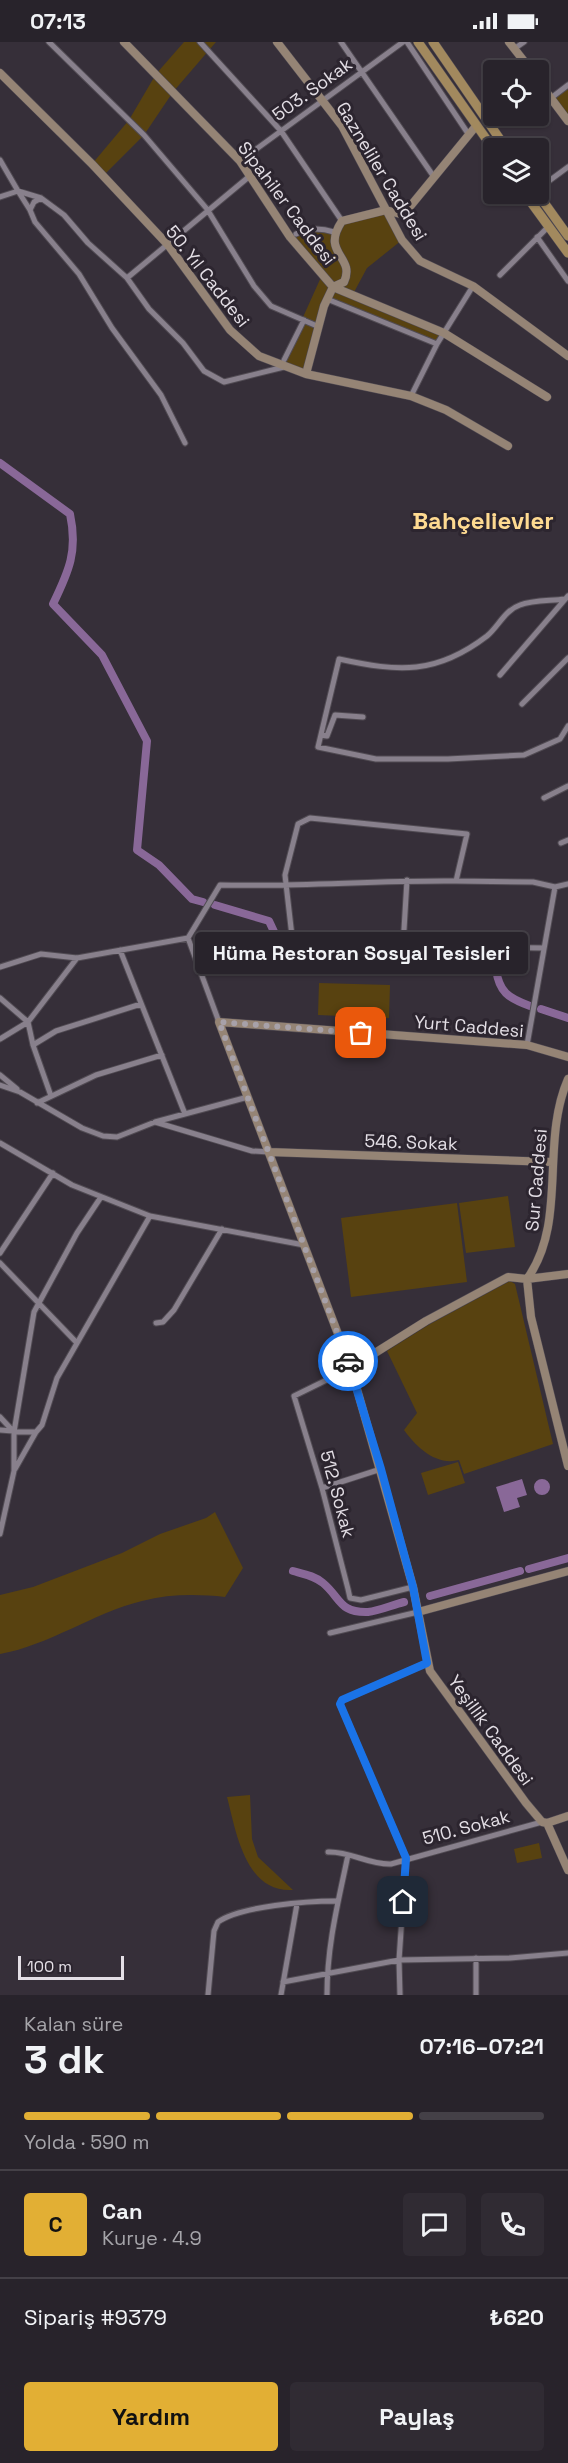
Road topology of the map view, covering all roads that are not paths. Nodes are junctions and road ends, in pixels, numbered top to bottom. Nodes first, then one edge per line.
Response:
1 (49, 42) edge
2 (124, 42) edge
3 (200, 42) edge
4 (277, 42) edge
5 (341, 42) edge
6 (405, 42) edge
7 (418, 42) edge
8 (509, 42) edge
9 (525, 42) edge
10 (435, 43) edge
11 (514, 50) junction
12 (522, 60) edge
13 (361, 72) junction
14 (0, 73) edge
15 (568, 85) edge
16 (549, 95) edge
17 (551, 98) junction
18 (322, 100) junction
19 (568, 121) edge
20 (476, 126) junction
21 (281, 131) junction
22 (469, 135) junction
23 (485, 138) edge
24 (499, 138) edge
25 (0, 161) edge
26 (240, 161) junction
27 (568, 167) edge
28 (251, 175) junction
29 (434, 177) junction
30 (549, 181) edge
31 (18, 191) junction
32 (0, 197) edge
33 (41, 198) junction
34 (532, 204) edge
35 (545, 204) edge
36 (30, 210) junction
37 (207, 210) junction
38 (386, 210) junction
39 (342, 221) junction
40 (549, 226) junction
41 (334, 232) junction
42 (296, 234) dead end
43 (568, 236) edge
44 (537, 237) junction
45 (168, 245) junction
46 (568, 253) edge
47 (500, 275) dead end
48 (127, 278) junction
49 (568, 280) edge
50 (473, 286) junction
51 (333, 287) junction
52 (327, 298) junction
53 (304, 320) junction
54 (317, 326) junction
55 (444, 333) junction
56 (437, 344) junction
57 (568, 356) edge
58 (284, 363) junction
59 (306, 374) junction
60 (411, 396) junction
61 (547, 397) dead end
62 (184, 443) dead end
63 (508, 446) dead end
64 (567, 597) edge
65 (568, 658) edge
66 (500, 675) dead end
67 (522, 704) dead end
68 (363, 717) dead end
69 (568, 726) edge
70 (321, 735) junction
71 (568, 786) edge
72 (544, 798) dead end
73 (568, 840) edge
74 (561, 843) dead end
75 (407, 880) junction
76 (456, 881) junction
77 (568, 884) edge
78 (286, 886) junction
79 (555, 887) junction
80 (188, 938) junction
81 (403, 946) junction
82 (544, 948) junction
83 (120, 950) junction
84 (77, 958) junction
85 (0, 967) edge
86 (0, 998) edge
87 (141, 1004) junction
88 (28, 1022) junction
89 (219, 1022) junction
90 (0, 1039) edge
91 (33, 1045) junction
92 (527, 1045) junction
93 (162, 1055) junction
94 (568, 1057) edge
95 (0, 1075) edge
96 (568, 1079) edge
97 (0, 1085) edge
98 (20, 1092) junction
99 (51, 1096) junction
100 (248, 1097) junction
101 (37, 1102) junction
102 (185, 1114) junction
103 (155, 1122) junction
104 (0, 1144) edge
105 (269, 1152) junction
106 (552, 1162) junction
107 (53, 1173) junction
108 (101, 1197) junction
109 (150, 1216) junction
110 (222, 1229) junction
111 (304, 1245) junction
112 (0, 1253) edge
113 (0, 1263) edge
114 (568, 1274) edge
115 (527, 1279) junction
116 (38, 1306) junction
117 (156, 1323) dead end
118 (77, 1343) junction
119 (351, 1368) junction
120 (0, 1417) edge
121 (0, 1430) edge
122 (14, 1432) junction
123 (36, 1432) junction
124 (568, 1466) edge
125 (381, 1469) junction
126 (14, 1471) junction
127 (322, 1488) junction
128 (0, 1534) edge
129 (568, 1571) edge
130 (413, 1587) junction
131 (418, 1612) junction
132 (330, 1633) dead end
133 (427, 1663) junction
134 (568, 1816) edge
135 (545, 1822) junction
136 (328, 1852) dead end
137 (348, 1855) junction
138 (406, 1858) junction
139 (568, 1870) edge
140 (336, 1901) junction
141 (297, 1904) junction
142 (568, 1953) edge
143 (476, 1958) junction
144 (399, 1960) junction
145 (327, 1972) junction
146 (283, 1982) junction
147 (208, 1995) edge
148 (281, 1995) edge
149 (327, 1995) edge
150 (400, 1995) edge
151 (476, 1995) edge

1 - 37 street
2 - 26 main road, Sipahiler Caddesi
3 - 21 street
4 - 18 main road, Gazneliler Caddesi
5 - 13 street
6 - 13 street, 503. Sokak
6 - 22 street
7 - 20 main road
8 - 11 main road
9 - 11 street
10 - 24 main road
11 - 12 main road
13 - 18 street, 503. Sokak
13 - 29 street
14 - 45 main road, 50. Yıl Caddesi
15 - 17 street
16 - 17 main road
17 - 19 main road
18 - 21 street, 503. Sokak
18 - 38 main road, Gazneliler Caddesi
20 - 22 main road
20 - 23 main road
21 - 26 street, 503. Sokak
21 - 39 street
22 - 29 main road
25 - 31 street
26 - 28 main road, Sipahiler Caddesi
27 - 30 street
28 - 37 street
28 - 51 main road, Sipahiler Caddesi
29 - 38 main road
31 - 32 street
31 - 33 street
31 - 36 street
33 - 36 street
33 - 48 street
34 - 40 main road
35 - 43 main road
36 - 62 street
37 - 45 street
37 - 53 street
38 - 39 main road
38 - 50 main road, Gazneliler Caddesi
39 - 41 main road
40 - 44 street
40 - 46 main road
41 - 42 street
41 - 51 main road
44 - 47 street
44 - 49 street
45 - 48 street
45 - 58 main road, 50. Yıl Caddesi
48 - 58 street
50 - 55 street
50 - 57 main road, Gazneliler Caddesi
51 - 52 main road
51 - 55 main road, Sipahiler Caddesi
52 - 54 main road
52 - 56 street
53 - 54 street
53 - 58 street
54 - 59 main road
55 - 56 street
55 - 61 main road, Sipahiler Caddesi
56 - 60 street
58 - 59 main road, 50. Yıl Caddesi
59 - 60 main road, 50. Yıl Caddesi
60 - 63 main road, 50. Yıl Caddesi
64 - 66 street
64 - 70 street
65 - 67 street
68 - 70 street
69 - 70 street
71 - 72 street
73 - 74 street
75 - 76 street
75 - 78 street
75 - 81 street
76 - 78 street
76 - 79 street
77 - 79 street
78 - 80 street
78 - 81 street
79 - 82 street
80 - 83 street
80 - 89 street
81 - 82 street
82 - 92 street
83 - 84 street
83 - 87 street
84 - 85 street
84 - 88 street
86 - 88 street
87 - 91 street
87 - 93 street
88 - 90 street
88 - 91 street
89 - 92 main road, Yurt Caddesi
89 - 100 main road
91 - 99 street
92 - 94 main road, Yurt Caddesi
93 - 99 street
93 - 102 street
95 - 98 street
96 - 106 main road, Sur Caddesi
97 - 98 street
98 - 101 street
99 - 101 street
100 - 102 street
100 - 105 main road
101 - 103 street
102 - 103 street
103 - 105 street
104 - 107 street
105 - 106 main road, 546. Sokak
105 - 111 main road, Yeşillik Caddesi
106 - 115 main road, Sur Caddesi
107 - 108 street
107 - 112 street
108 - 109 street
108 - 116 street
109 - 110 street
109 - 118 street
110 - 111 street
110 - 117 street
111 - 119 main road, Yeşillik Caddesi
113 - 116 street
114 - 115 main road
115 - 119 main road
115 - 124 main road
116 - 118 street
116 - 122 street
118 - 123 street
119 - 125 main road, Yeşillik Caddesi
119 - 127 street, 512. Sokak
120 - 122 street
121 - 122 street
122 - 123 street
122 - 126 street
123 - 126 street
125 - 127 street
125 - 130 main road, Yeşillik Caddesi
126 - 128 street
127 - 130 street, 512. Sokak
129 - 131 main road
130 - 131 main road, Yeşillik Caddesi
131 - 132 street
131 - 133 main road, Yeşillik Caddesi
133 - 135 main road, Yeşillik Caddesi
133 - 138 street
134 - 135 main road, 510. Sokak
135 - 138 street, 510. Sokak
135 - 139 main road, Yeşillik Caddesi
136 - 137 street, 510. Sokak
137 - 138 street, 510. Sokak
137 - 140 street
138 - 144 street
140 - 141 street
140 - 145 street
141 - 146 street
141 - 147 street
142 - 143 street
143 - 144 street
143 - 151 street
144 - 145 street
144 - 150 street
145 - 146 street
145 - 149 street
146 - 148 street

